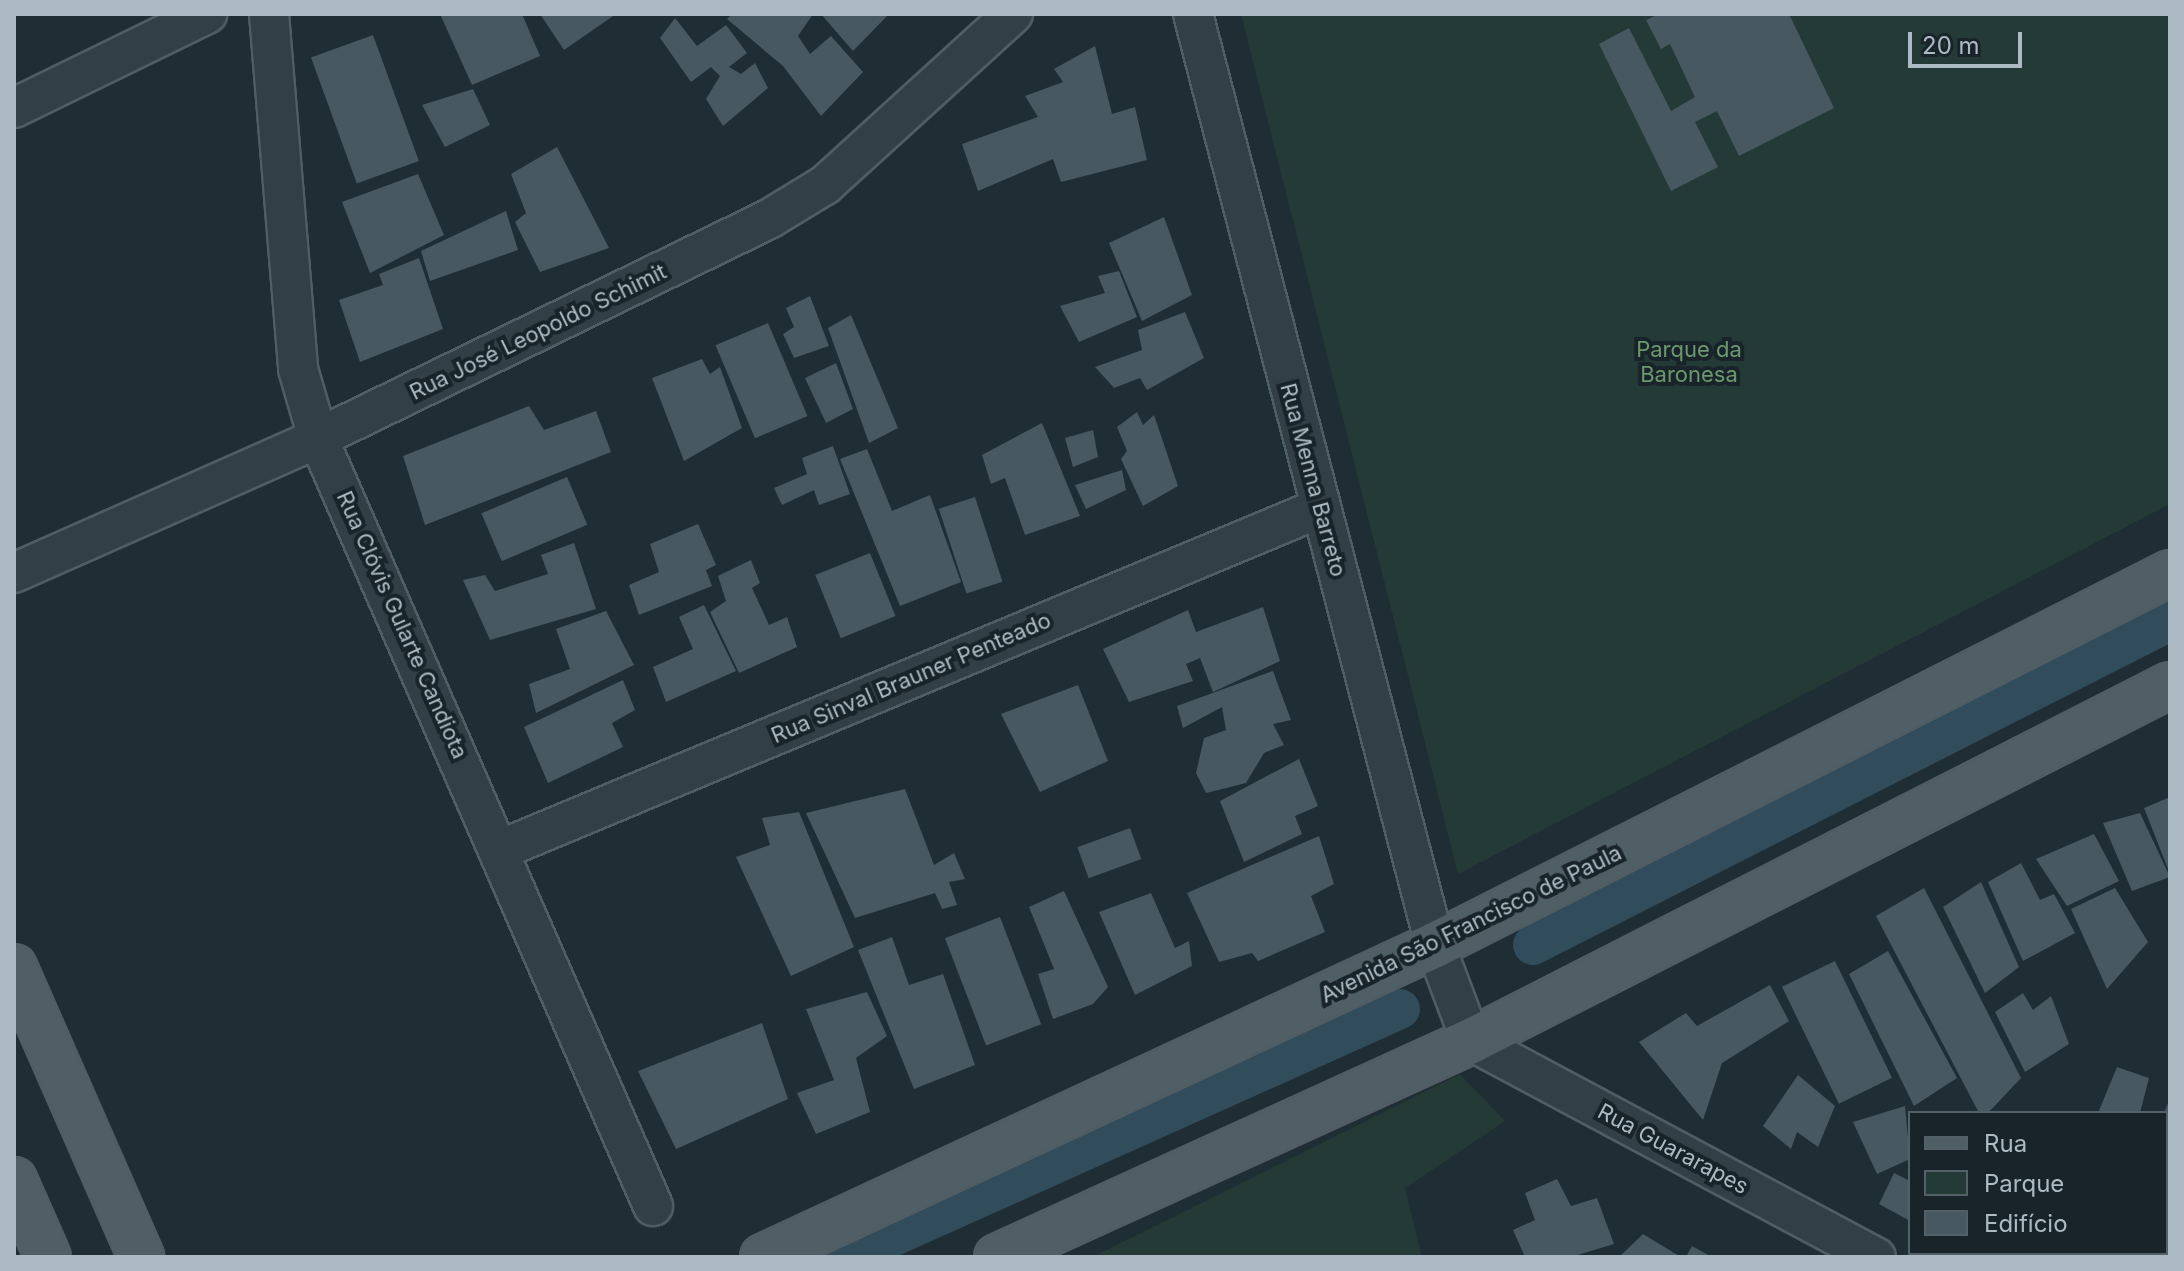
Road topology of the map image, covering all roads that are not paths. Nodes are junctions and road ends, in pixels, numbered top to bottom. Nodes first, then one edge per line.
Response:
1 (207, 14) edge
2 (269, 14) edge
3 (1013, 14) edge
4 (1193, 14) edge
5 (14, 108) edge
6 (318, 438) junction
7 (1320, 508) junction
8 (14, 573) edge
9 (2170, 573) edge
10 (2170, 685) edge
11 (502, 849) junction
12 (1435, 945) junction
13 (14, 967) edge
14 (1471, 1041) junction
15 (14, 1180) edge
16 (653, 1206) dead end
17 (48, 1257) edge
18 (141, 1257) edge
19 (763, 1257) edge
20 (997, 1257) edge
21 (1876, 1257) edge

1 - 5 street
2 - 6 street, Rua Clóvis Gularte Candiota
3 - 6 street, Rua José Leopoldo Schimit
4 - 7 street, Rua Menna Barreto
6 - 8 street, Rua José Leopoldo Schimit
6 - 11 street, Rua Clóvis Gularte Candiota
7 - 11 street, Rua Sinval Brauner Penteado
7 - 12 street, Rua Menna Barreto
9 - 12 main road, Avenida São Francisco de Paula
10 - 14 main road
11 - 16 street, Rua Clóvis Gularte Candiota
12 - 14 street, Rua Menna Barreto
12 - 19 main road, Avenida São Francisco de Paula
13 - 18 main road
14 - 20 main road
14 - 21 street, Rua Guararapes
15 - 17 main road

